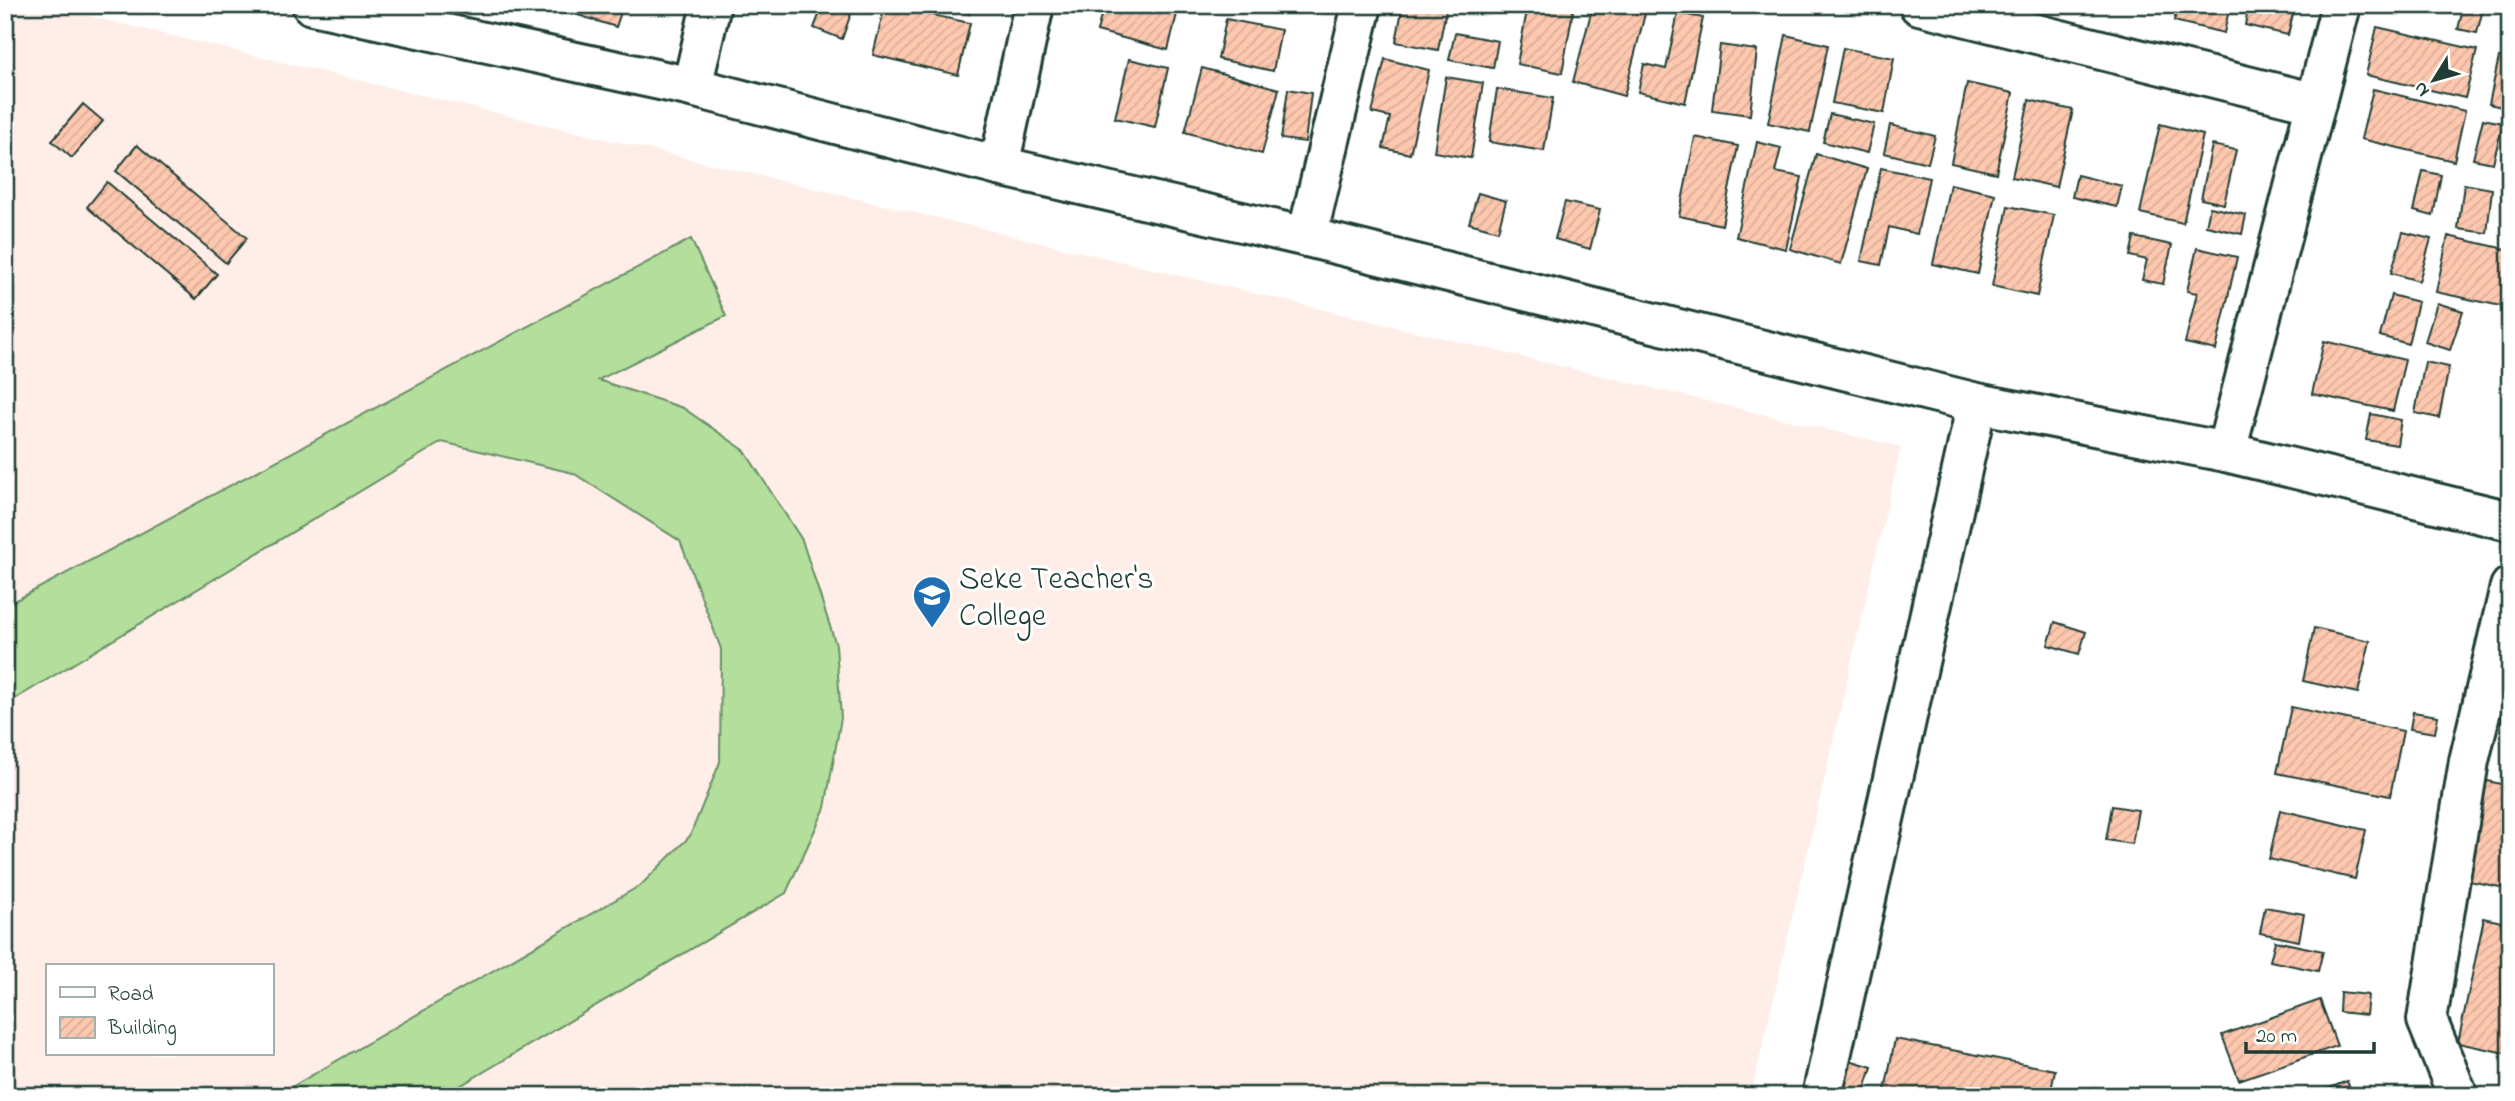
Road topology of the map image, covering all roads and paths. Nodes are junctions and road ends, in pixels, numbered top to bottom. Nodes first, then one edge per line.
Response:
1 (312, 5) edge
2 (711, 5) edge
3 (1034, 5) edge
4 (1362, 5) edge
5 (1919, 5) edge
6 (2341, 5) edge
7 (378, 13) edge
8 (692, 87) junction
9 (2316, 103) junction
10 (999, 166) junction
11 (1307, 237) junction
12 (1977, 403) junction
13 (2226, 452) junction
14 (2510, 521) edge
15 (2510, 587) edge
16 (2498, 697) edge
17 (1822, 1096) edge
18 (2458, 1096) edge

1 - 7 street
2 - 8 street
3 - 10 street
4 - 11 street
5 - 9 street
6 - 9 street
7 - 8 street
8 - 10 street
9 - 13 street
10 - 11 street
11 - 12 street
12 - 13 street
12 - 17 street
13 - 14 street
15 - 16 street
16 - 18 street

